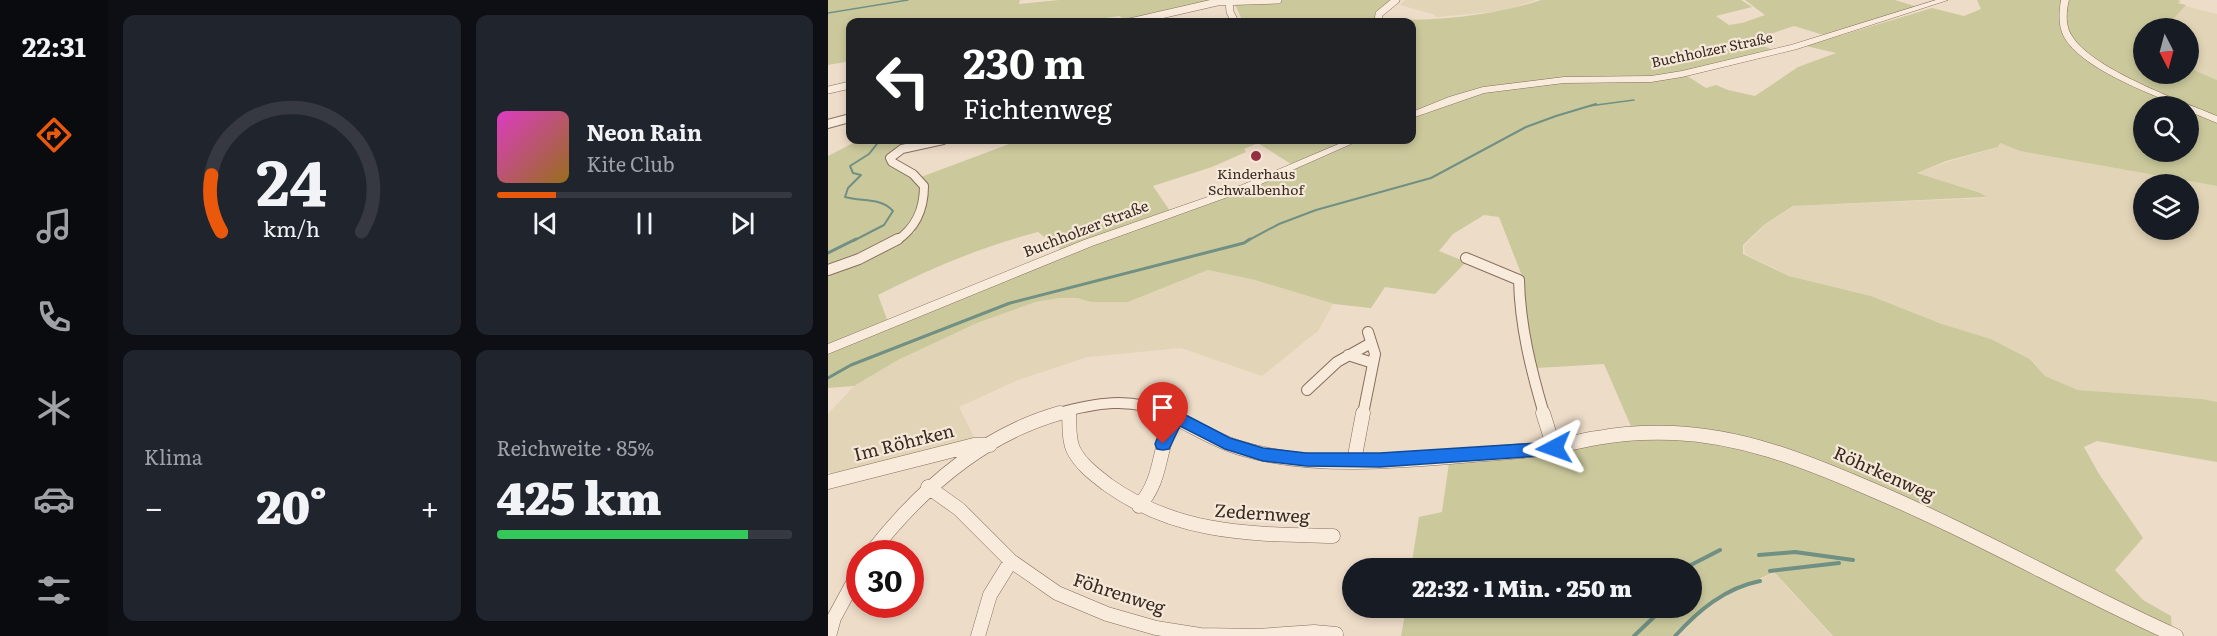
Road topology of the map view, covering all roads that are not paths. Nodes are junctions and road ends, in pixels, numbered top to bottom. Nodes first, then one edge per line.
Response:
1 (1278, 0) edge
2 (1396, 0) edge
3 (1944, 0) edge
4 (2065, 0) edge
5 (1229, 1) edge
6 (1149, 18) edge
7 (1233, 18) edge
8 (1378, 18) edge
9 (846, 86) edge
10 (828, 90) edge
11 (2165, 96) edge
12 (2199, 112) edge
13 (1416, 113) edge
14 (846, 119) edge
15 (2217, 120) edge
16 (828, 124) edge
17 (925, 144) edge
18 (1346, 144) edge
19 (1466, 258) dead end
20 (828, 270) edge
21 (828, 350) edge
22 (1348, 355) junction
23 (1373, 363) junction
24 (1307, 390) dead end
25 (1069, 411) junction
26 (1178, 417) junction
27 (990, 445) junction
28 (1554, 448) junction
29 (1354, 460) junction
30 (828, 482) edge
31 (928, 487) junction
32 (1139, 506) junction
33 (1333, 536) dead end
34 (881, 540) edge
35 (1011, 561) junction
36 (846, 596) edge
37 (1336, 634) dead end
38 (829, 636) edge
39 (978, 636) edge
40 (2176, 636) edge

1 - 5 street
2 - 8 street
3 - 13 street, Buchholzer Straße
4 - 11 street
5 - 6 street
5 - 7 street
9 - 10 street
12 - 15 street
14 - 16 street
17 - 20 street
18 - 21 street, Buchholzer Straße
19 - 28 street
22 - 23 street
22 - 23 street
22 - 24 street
23 - 29 street
25 - 26 street, Im Röhrken
25 - 27 street, Im Röhrken
25 - 32 street, Zedernweg
26 - 29 street, Im Röhrken
26 - 32 street
27 - 30 street, Im Röhrken
27 - 31 street, Im Röhrken
28 - 29 street, Im Röhrken
28 - 40 street, Röhrkenweg
31 - 34 street, Im Röhrken
31 - 35 street, Föhrenweg
32 - 33 street, Zedernweg
35 - 37 street, Föhrenweg
35 - 39 street
36 - 38 street

